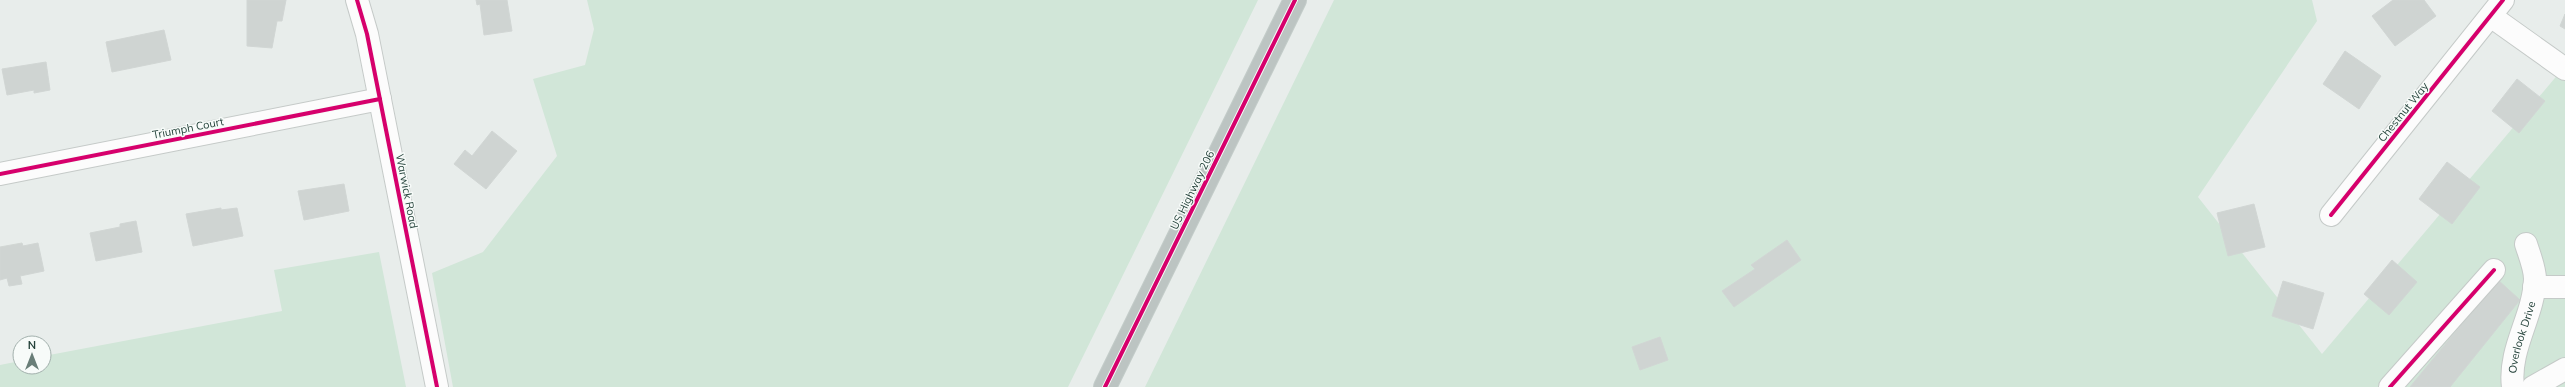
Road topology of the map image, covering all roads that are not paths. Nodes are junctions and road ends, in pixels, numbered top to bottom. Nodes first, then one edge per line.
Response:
1 (357, 0) edge
2 (1295, 0) edge
3 (2498, 8) edge
4 (2565, 68) edge
5 (380, 99) junction
6 (0, 174) edge
7 (2331, 215) dead end
8 (2526, 244) dead end
9 (2494, 270) dead end
10 (2534, 287) junction
11 (2565, 287) edge
12 (2565, 369) edge
13 (437, 387) edge
14 (1105, 387) edge
15 (2390, 387) edge
16 (2513, 387) edge
17 (2533, 387) edge

1 - 5 street, Warwick Road
2 - 14 highway, US Highway 206
3 - 4 street
3 - 7 street, Chestnut Way
5 - 6 street, Triumph Court
5 - 13 street, Warwick Road
8 - 10 street
9 - 15 street
10 - 11 street
10 - 16 street, Overlook Drive
12 - 17 street

